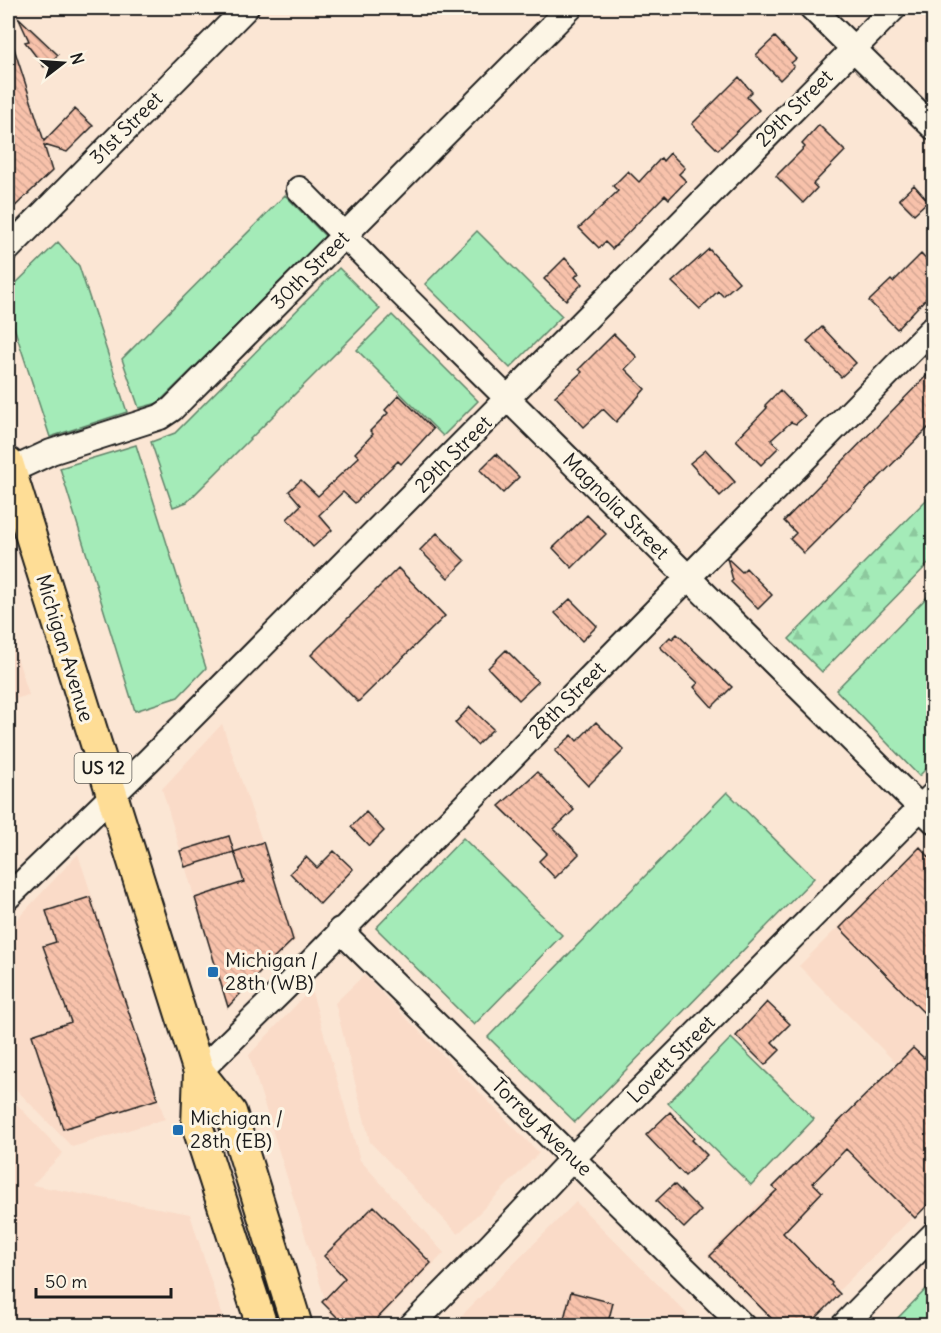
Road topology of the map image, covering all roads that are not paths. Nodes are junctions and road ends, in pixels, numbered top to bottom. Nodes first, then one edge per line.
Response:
1 (246, 8) edge
2 (570, 8) edge
3 (812, 8) edge
4 (894, 8) edge
5 (853, 49) junction
6 (933, 128) edge
7 (299, 189) dead end
8 (344, 235) junction
9 (8, 249) edge
10 (933, 327) edge
11 (507, 399) junction
12 (8, 468) edge
13 (688, 577) junction
14 (111, 796) junction
15 (929, 808) edge
16 (8, 897) edge
17 (340, 930) junction
18 (199, 1072) junction
19 (573, 1158) junction
20 (933, 1234) edge
21 (262, 1326) edge
22 (297, 1326) edge
23 (411, 1326) edge
24 (743, 1326) edge
25 (843, 1326) edge

1 - 9 street, 31st Street
2 - 8 street, 30th Street
3 - 5 street
4 - 5 street, 29th Street
5 - 6 street
5 - 11 street, 29th Street
7 - 8 street, Magnolia Street
8 - 11 street, Magnolia Street
8 - 12 street, 30th Street
10 - 13 street, 28th Street
11 - 13 street, Magnolia Street
11 - 14 street, 29th Street
12 - 14 main road, Michigan Avenue / US 12
13 - 15 street, Magnolia Street
13 - 17 street, 28th Street
14 - 16 street, 29th Street
14 - 18 main road, Michigan Avenue / US 12
15 - 19 street, Lovett Street
17 - 18 street, 28th Street
17 - 19 street, Torrey Avenue
18 - 21 main road, Michigan Avenue / US 12
18 - 22 main road, Michigan Avenue / US 12
19 - 23 street, Lovett Street
19 - 24 street, Torrey Avenue
20 - 25 street

